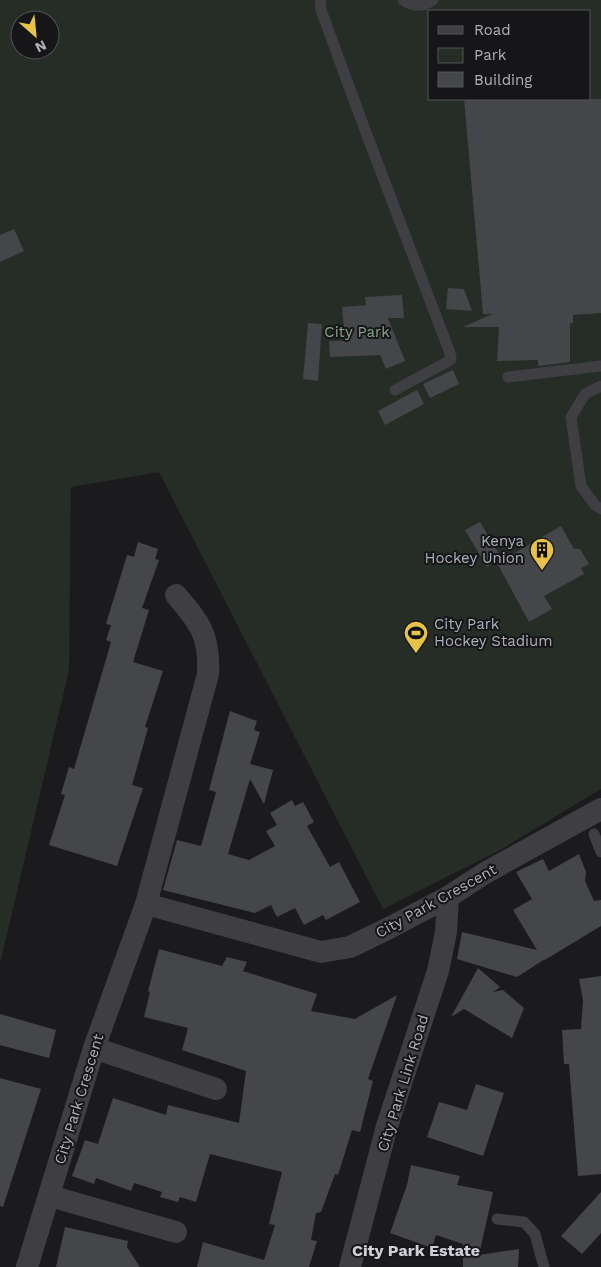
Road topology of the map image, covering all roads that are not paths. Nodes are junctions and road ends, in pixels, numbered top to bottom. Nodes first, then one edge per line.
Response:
1 (320, 0) edge
2 (403, 0) edge
3 (433, 0) edge
4 (601, 366) edge
5 (508, 378) dead end
6 (601, 386) edge
7 (394, 390) dead end
8 (601, 509) edge
9 (176, 595) dead end
10 (601, 809) edge
11 (594, 834) dead end
12 (601, 852) edge
13 (448, 898) junction
14 (146, 904) junction
15 (94, 1048) junction
16 (216, 1089) dead end
17 (50, 1196) junction
18 (497, 1218) dead end
19 (176, 1232) dead end
20 (27, 1267) edge
21 (350, 1267) edge
22 (544, 1267) edge

1 - 7 lane
2 - 3 lane
4 - 5 lane
6 - 8 lane
9 - 14 street, City Park Crescent
10 - 13 street, City Park Crescent
11 - 12 lane
13 - 14 street, City Park Crescent
13 - 21 street, City Park Link Road
14 - 15 street, City Park Crescent
15 - 16 street
15 - 17 street, City Park Crescent
17 - 19 street
17 - 20 street, City Park Crescent
18 - 22 lane

